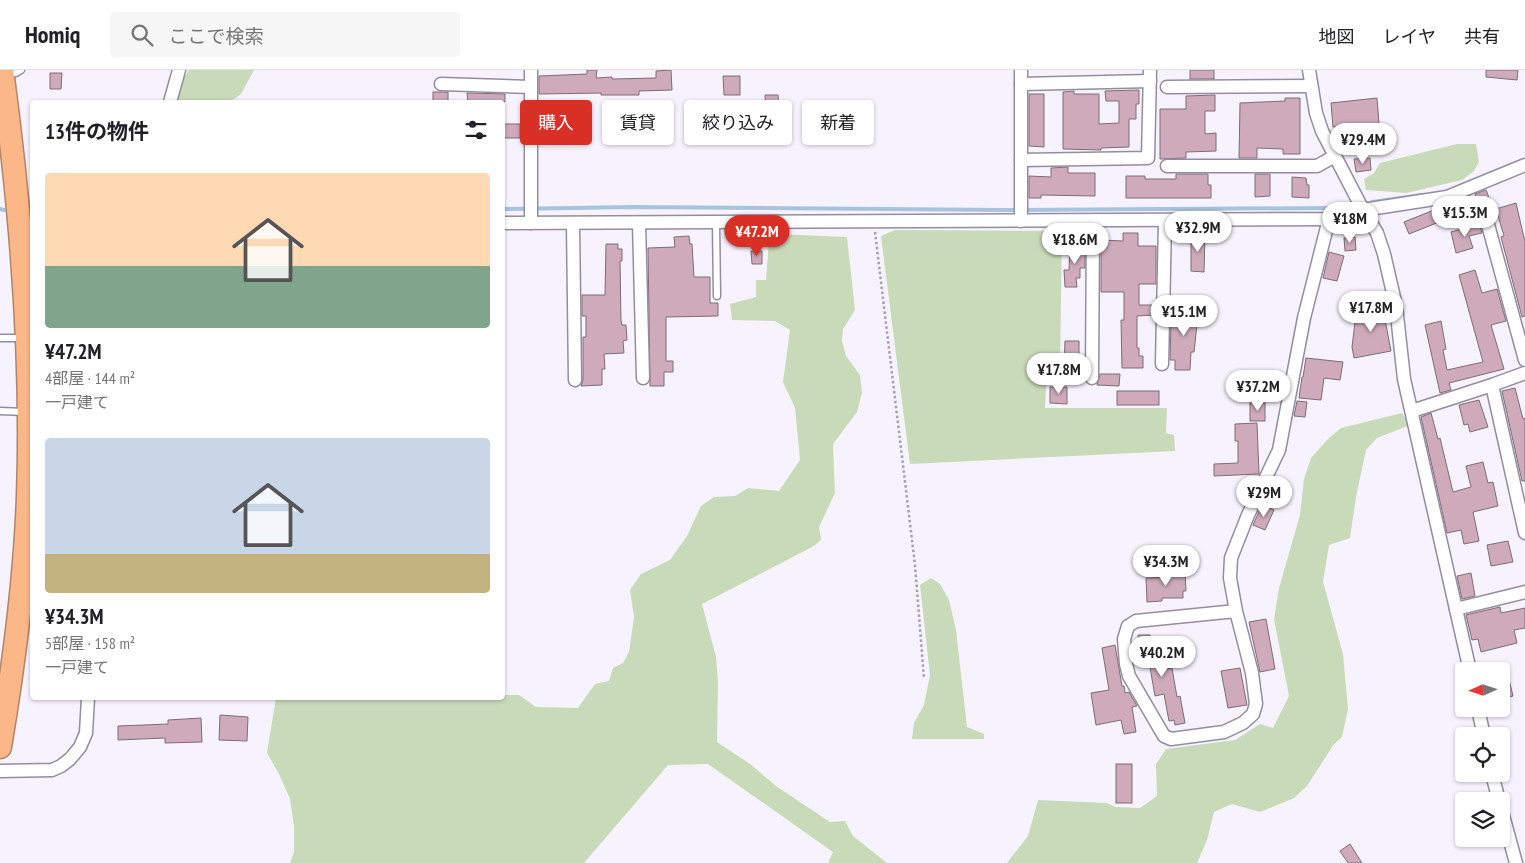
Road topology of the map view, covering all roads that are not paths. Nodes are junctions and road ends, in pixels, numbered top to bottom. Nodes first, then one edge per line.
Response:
1 (179, 70) edge
2 (531, 70) edge
3 (1021, 70) edge
4 (1309, 70) edge
5 (9, 71) edge
6 (1150, 76) edge
7 (442, 84) dead end
8 (1021, 84) junction
9 (531, 86) junction
10 (1311, 86) junction
11 (1167, 87) dead end
12 (171, 100) edge
13 (1335, 156) junction
14 (1021, 160) junction
15 (1525, 165) edge
16 (1167, 166) dead end
17 (1363, 210) junction
18 (531, 213) junction
19 (1021, 213) junction
20 (1329, 219) junction
21 (1093, 221) junction
22 (1164, 221) junction
23 (505, 222) edge
24 (716, 222) junction
25 (1487, 222) dead end
26 (573, 223) junction
27 (639, 223) junction
28 (26, 226) edge
29 (717, 296) dead end
30 (0, 338) edge
31 (27, 338) junction
32 (1525, 360) edge
33 (1162, 364) dead end
34 (1525, 373) edge
35 (643, 378) dead end
36 (1092, 378) dead end
37 (575, 380) dead end
38 (1492, 386) junction
39 (0, 411) edge
40 (1412, 411) junction
41 (29, 412) junction
42 (1525, 533) edge
43 (1525, 592) edge
44 (1456, 609) junction
45 (1236, 611) junction
46 (1468, 662) edge
47 (4, 693) edge
48 (88, 700) edge
49 (0, 747) edge
50 (0, 771) edge
51 (1510, 841) edge
52 (1516, 863) edge

1 - 12 street
2 - 9 street
3 - 8 street
4 - 10 street
5 - 28 highway
6 - 8 street
6 - 14 street
7 - 9 street
8 - 14 street
9 - 18 street
10 - 11 street
10 - 13 street
13 - 16 street
13 - 17 street
14 - 19 street
15 - 17 street
17 - 20 street
17 - 40 street
18 - 23 street
18 - 26 street
19 - 21 street
19 - 24 street
20 - 22 street
20 - 45 street
21 - 22 street
21 - 36 street
22 - 33 street
24 - 27 street
24 - 29 lane
25 - 32 street
26 - 27 street
26 - 37 street
27 - 35 street
28 - 31 highway
30 - 31 lane
31 - 41 highway
34 - 38 street
38 - 40 street
38 - 42 street
39 - 41 lane
40 - 44 street
41 - 47 highway
43 - 44 street
44 - 46 street
45 - 45 street
47 - 49 highway
48 - 50 street
51 - 52 street

